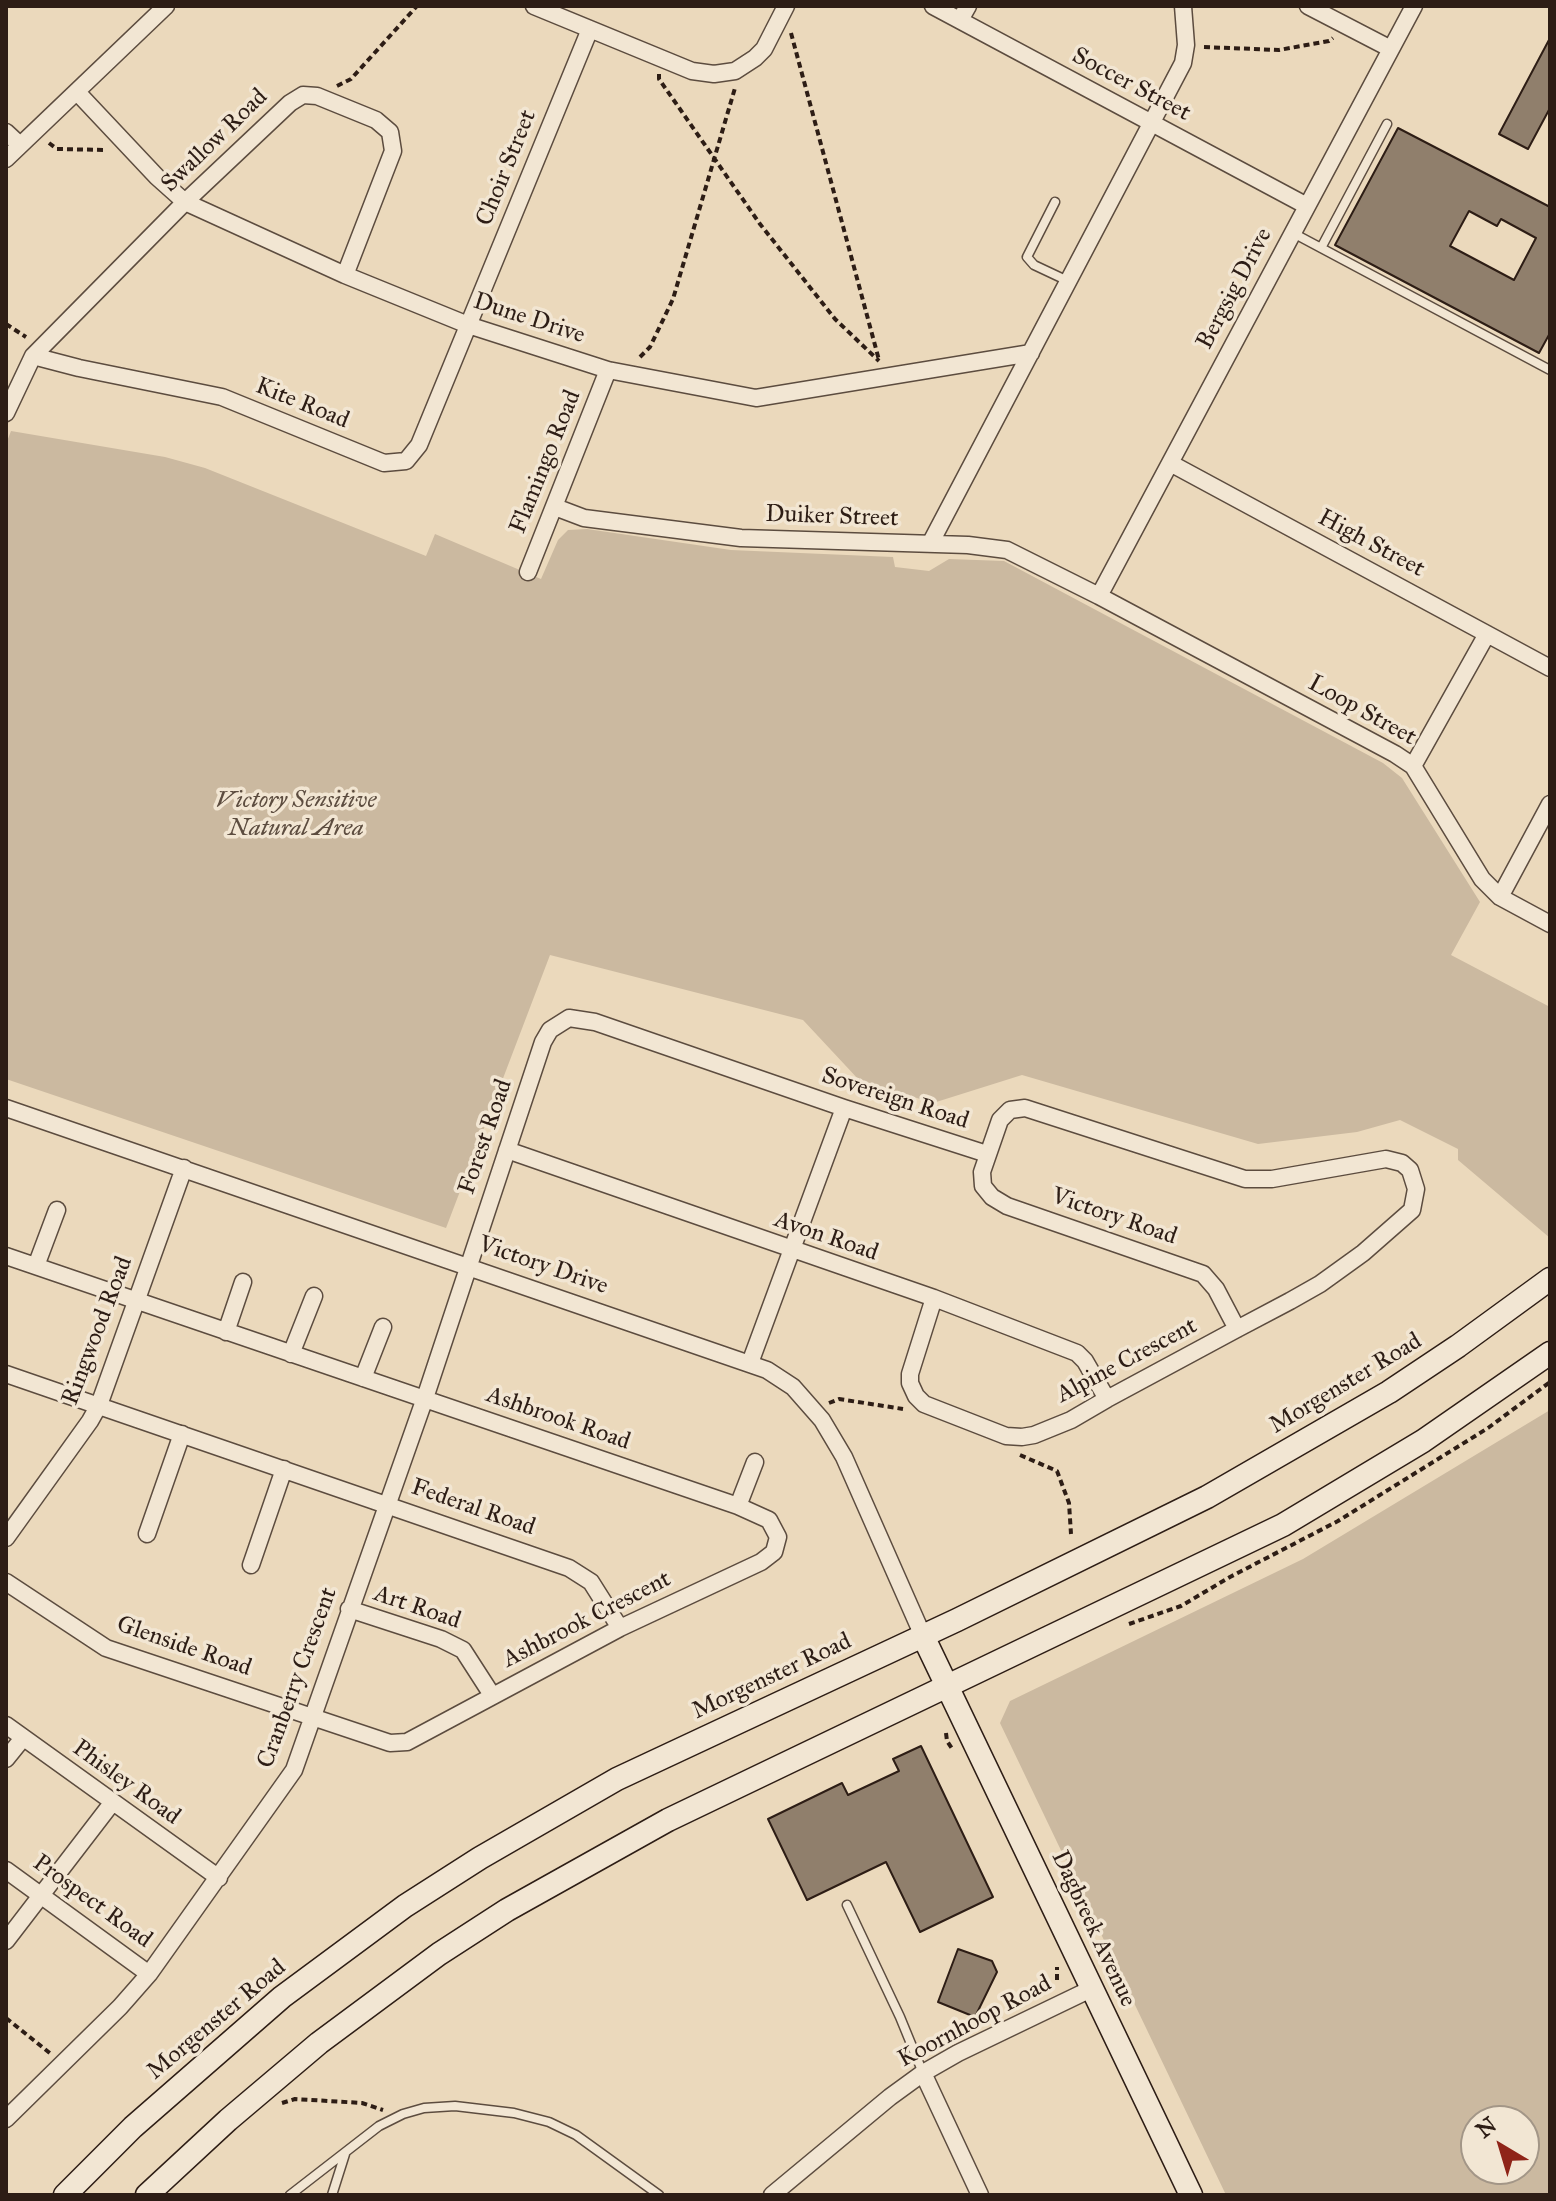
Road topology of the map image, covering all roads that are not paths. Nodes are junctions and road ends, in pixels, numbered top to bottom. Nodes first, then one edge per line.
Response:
1 (166, 6) edge
2 (534, 6) edge
3 (933, 6) edge
4 (1183, 6) edge
5 (1308, 6) edge
6 (1414, 6) edge
7 (783, 13) edge
8 (964, 13) edge
9 (590, 29) junction
10 (1391, 49) junction
11 (77, 92) junction
12 (1151, 123) junction
13 (1387, 124) dead end
14 (6, 132) edge
15 (20, 145) junction
16 (6, 159) edge
17 (185, 202) junction
18 (1055, 202) dead end
19 (1307, 206) junction
20 (1293, 233) junction
21 (1321, 248) junction
22 (345, 275) junction
23 (1068, 281) junction
24 (468, 325) junction
25 (37, 352) junction
26 (1031, 353) junction
27 (1550, 370) edge
28 (616, 372) junction
29 (6, 413) edge
30 (1170, 463) junction
31 (555, 507) junction
32 (930, 544) junction
33 (528, 572) dead end
34 (1099, 596) junction
35 (1487, 634) junction
36 (1550, 668) edge
37 (1413, 766) junction
38 (1550, 804) edge
39 (1500, 897) junction
40 (1550, 924) edge
41 (555, 1025) joint
42 (6, 1108) edge
43 (844, 1108) junction
44 (507, 1150) junction
45 (987, 1154) junction
46 (184, 1168) junction
47 (1416, 1189) joint
48 (57, 1210) dead end
49 (793, 1251) junction
50 (6, 1256) edge
51 (36, 1266) junction
52 (467, 1266) junction
53 (1550, 1279) edge
54 (243, 1282) dead end
55 (314, 1296) dead end
56 (934, 1298) junction
57 (136, 1301) junction
58 (383, 1327) dead end
59 (1237, 1329) junction
60 (226, 1332) junction
61 (1550, 1353) edge
62 (291, 1354) junction
63 (750, 1363) junction
64 (6, 1374) edge
65 (363, 1378) junction
66 (425, 1398) junction
67 (1107, 1399) junction
68 (99, 1405) junction
69 (182, 1434) junction
70 (755, 1462) dead end
71 (284, 1469) junction
72 (387, 1504) junction
73 (738, 1506) junction
74 (147, 1534) dead end
75 (6, 1538) edge
76 (251, 1565) dead end
77 (6, 1582) edge
78 (349, 1609) junction
79 (620, 1628) junction
80 (923, 1636) junction
81 (947, 1685) junction
82 (492, 1695) junction
83 (313, 1716) junction
84 (6, 1725) edge
85 (23, 1738) junction
86 (6, 1759) edge
87 (112, 1803) junction
88 (6, 1870) edge
89 (219, 1878) junction
90 (41, 1896) junction
91 (847, 1905) dead end
92 (6, 1941) edge
93 (149, 1974) junction
94 (1093, 1988) junction
95 (923, 2073) junction
96 (6, 2119) edge
97 (346, 2153) junction
98 (65, 2195) edge
99 (147, 2195) edge
100 (290, 2195) edge
101 (332, 2195) edge
102 (659, 2195) edge
103 (772, 2195) edge
104 (980, 2195) edge
105 (1191, 2195) edge

1 - 11 street
2 - 9 street
3 - 8 street, Soccer Street
4 - 12 street
5 - 10 street
6 - 10 street, Bergsig Drive
7 - 9 street
8 - 12 street, Soccer Street
9 - 24 street, Choir Street
10 - 19 street, Bergsig Drive
11 - 15 street
11 - 17 street, Dune Drive
12 - 19 street, Soccer Street
12 - 23 street
13 - 21 lane
14 - 15 street
15 - 16 street
17 - 22 street, Dune Drive
17 - 22 street, Swallow Road
17 - 25 street, Swallow Road
18 - 23 lane
19 - 20 street, Bergsig Drive
20 - 21 lane
20 - 30 street, Bergsig Drive
21 - 27 lane
22 - 24 street, Dune Drive
23 - 26 street
24 - 25 street, Kite Road
24 - 28 street, Dune Drive
25 - 29 street, Swallow Road
26 - 28 street, Dune Drive
26 - 32 street
28 - 31 street, Flamingo Road
30 - 34 street, Bergsig Drive
30 - 35 street, High Street
31 - 32 street, Duiker Street
31 - 33 street, Flamingo Road
32 - 34 street, Duiker Street
34 - 37 street, Loop Street
35 - 36 street, High Street
35 - 37 street
37 - 39 street, Loop Street
38 - 39 street
39 - 40 street, Loop Street
41 - 43 street, Sovereign Road
41 - 44 street, Forest Road
42 - 46 street, Victory Drive
43 - 45 street, Sovereign Road
43 - 49 street
44 - 49 street, Avon Road
44 - 52 street, Forest Road
45 - 47 street, Sovereign Road
45 - 59 street, Victory Road
46 - 52 street, Victory Drive
46 - 57 street, Ringwood Road
47 - 59 street, Alpine Crescent
48 - 51 street
49 - 56 street, Avon Road
49 - 63 street
50 - 51 street, Ashbrook Road
51 - 57 street, Ashbrook Road
52 - 63 street, Victory Drive
52 - 66 street, Cranberry Crescent
53 - 80 main road, Morgenster Road
54 - 60 street
55 - 62 street
56 - 67 street, Avon Road
56 - 67 street, Alpine Crescent
57 - 60 street, Ashbrook Road
57 - 68 street, Ringwood Road
58 - 65 street
59 - 67 street, Alpine Crescent
60 - 62 street, Ashbrook Road
61 - 81 main road
62 - 65 street, Ashbrook Road
63 - 80 street, Victory Drive
64 - 68 street, Federal Road
65 - 66 street, Ashbrook Road
66 - 72 street, Cranberry Crescent
66 - 73 street, Ashbrook Road
68 - 69 street, Federal Road
68 - 75 street, Ringwood Road
69 - 71 street, Federal Road
69 - 74 street
70 - 73 street
71 - 72 street, Federal Road
71 - 76 street
72 - 78 street, Cranberry Crescent
72 - 79 street, Federal Road
73 - 79 street, Ashbrook Crescent
77 - 83 street, Glenside Road
78 - 82 street, Art Road
78 - 83 street, Cranberry Crescent
79 - 82 street, Ashbrook Crescent
80 - 81 main road, Dagbreek Avenue
80 - 98 main road, Morgenster Road
81 - 94 main road, Dagbreek Avenue
81 - 99 main road
82 - 83 street, Ashbrook Crescent
83 - 89 street, Cranberry Crescent
84 - 85 street, Phisley Road
85 - 86 street
85 - 87 street, Phisley Road
87 - 89 street, Phisley Road
87 - 90 street
88 - 90 street, Prospect Road
89 - 93 street, Cranberry Crescent
90 - 92 street
90 - 93 street, Prospect Road
91 - 95 lane
93 - 96 street, Cranberry Crescent
94 - 95 street, Koornhoop Road
94 - 105 main road, Dagbreek Avenue
95 - 103 street, Koornhoop Road
95 - 104 street
97 - 100 lane
97 - 101 lane
97 - 102 lane

